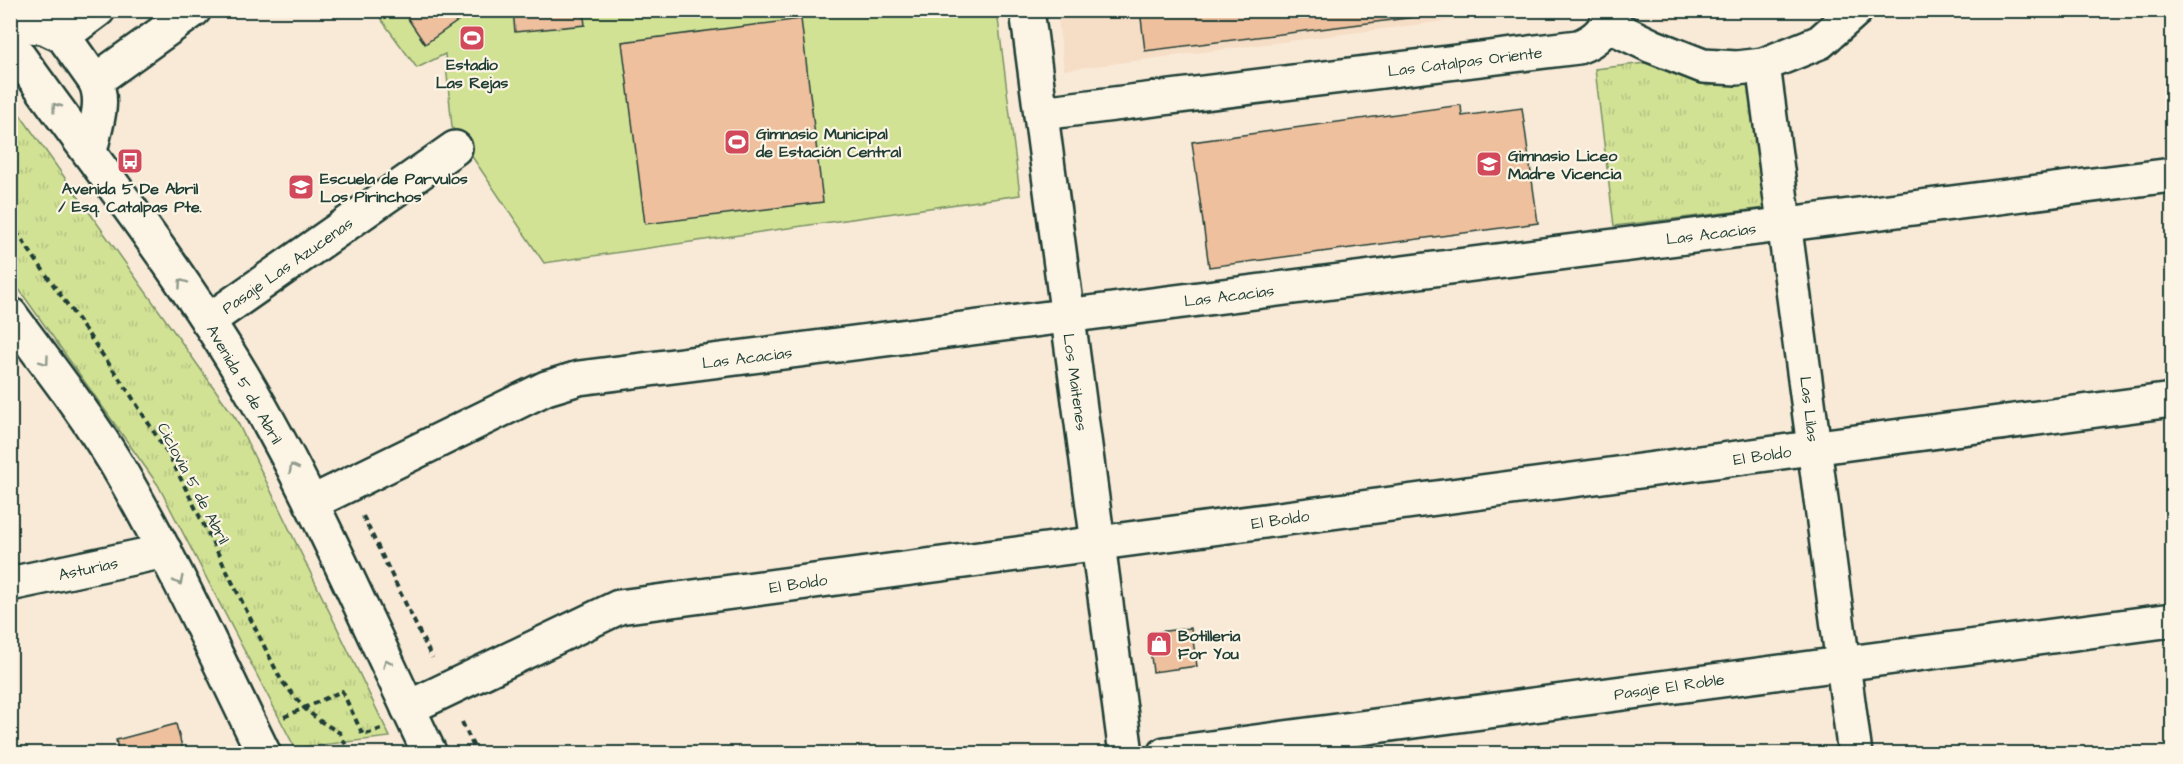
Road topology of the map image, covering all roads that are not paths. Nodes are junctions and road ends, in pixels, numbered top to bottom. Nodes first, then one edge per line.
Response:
1 (99, 10) edge
2 (194, 10) edge
3 (1027, 10) edge
4 (1856, 10) edge
5 (1607, 17) edge
6 (10, 25) edge
7 (63, 36) junction
8 (10, 44) edge
9 (1763, 65) junction
10 (95, 81) junction
11 (1041, 113) junction
12 (455, 148) dead end
13 (90, 152) junction
14 (2172, 175) edge
15 (1785, 224) junction
16 (10, 314) edge
17 (1068, 315) junction
18 (208, 321) junction
19 (2172, 400) edge
20 (1815, 448) junction
21 (311, 502) junction
22 (1098, 544) junction
23 (165, 551) junction
24 (10, 584) edge
25 (2172, 620) edge
26 (1843, 663) junction
27 (411, 713) junction
28 (258, 742) edge
29 (430, 753) edge
30 (1126, 753) edge
31 (1165, 753) edge
32 (1855, 753) edge

1 - 7 street
2 - 10 street
3 - 11 street, Los Maitenes
4 - 9 street, Las Catalpas Oriente
5 - 9 street, Las Catalpas Oriente
5 - 11 street, Las Catalpas Oriente
6 - 7 street
7 - 10 street
13 -> 8 street, Avenida 5 de Abril
9 - 15 street, Las Lilas
10 - 13 street
11 - 17 street, Los Maitenes
12 - 18 street, Pasaje Las Azucenas
18 -> 13 street, Avenida 5 de Abril
14 - 15 street, Las Acacias
15 - 17 street, Las Acacias
15 - 20 street, Las Lilas
16 -> 23 street
17 - 21 street, Las Acacias
17 - 22 street, Los Maitenes
21 -> 18 street, Avenida 5 de Abril
19 - 20 street, El Boldo
20 - 22 street, El Boldo
20 - 26 street, Las Lilas
27 -> 21 street, Avenida 5 de Abril
22 - 27 street, El Boldo
22 - 30 street, Los Maitenes
23 - 24 street, Asturias
23 -> 28 street
25 - 26 street, Pasaje El Roble
26 - 31 street, Pasaje El Roble
26 - 32 street, Las Lilas
27 - 29 street, Avenida 5 de Abril

